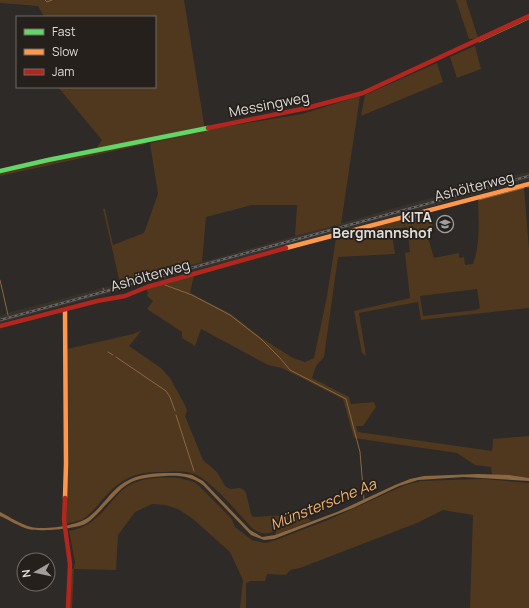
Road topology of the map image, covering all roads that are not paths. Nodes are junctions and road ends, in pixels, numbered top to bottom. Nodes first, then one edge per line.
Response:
1 (529, 16) edge
2 (0, 171) edge
3 (529, 184) edge
4 (65, 310) junction
5 (0, 326) edge
6 (68, 608) edge

1 - 2 street, Messingweg
3 - 4 street, Ashölterweg
4 - 5 street, Ashölterweg
4 - 6 street

